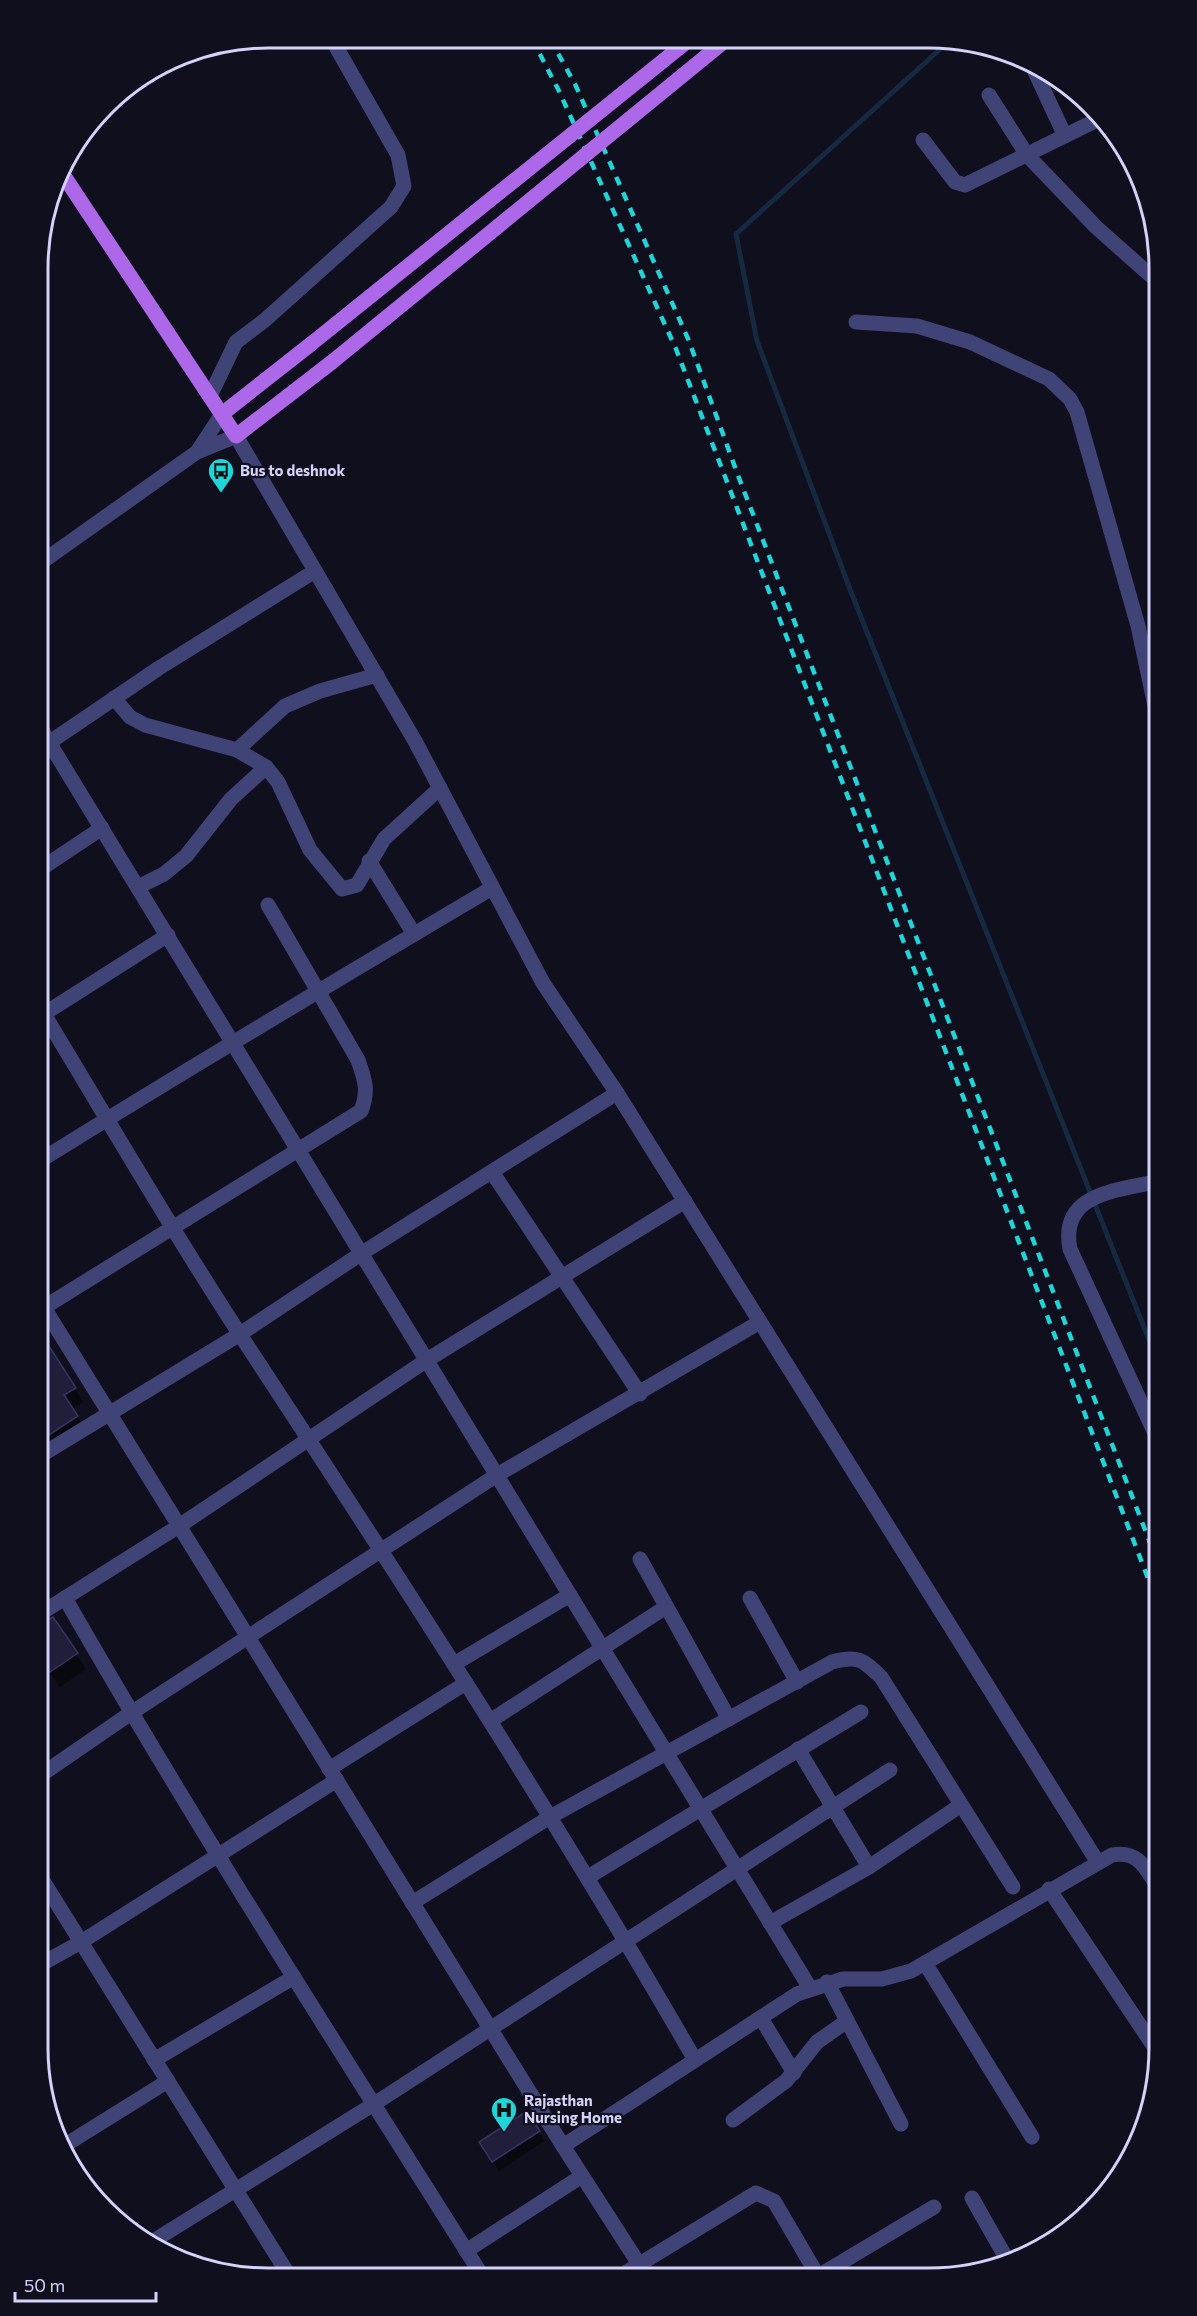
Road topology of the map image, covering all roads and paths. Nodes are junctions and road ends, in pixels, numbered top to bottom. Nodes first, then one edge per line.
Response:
1 (336, 48) edge
2 (679, 48) edge
3 (716, 48) edge
4 (1038, 77) edge
5 (989, 95) dead end
6 (1093, 122) edge
7 (1065, 136) junction
8 (923, 140) dead end
9 (1027, 155) junction
10 (67, 180) edge
11 (1149, 273) edge
12 (856, 322) dead end
13 (210, 396) junction
14 (222, 414) junction
15 (236, 436) junction
16 (196, 452) junction
17 (48, 558) edge
18 (315, 571) junction
19 (377, 675) junction
20 (1149, 678) edge
21 (114, 698) junction
22 (48, 739) edge
23 (50, 742) junction
24 (237, 750) junction
25 (266, 767) junction
26 (440, 788) junction
27 (102, 828) junction
28 (369, 861) junction
29 (48, 864) edge
30 (138, 887) junction
31 (492, 888) junction
32 (268, 905) dead end
33 (414, 934) junction
34 (168, 935) junction
35 (319, 992) junction
36 (48, 1007) edge
37 (48, 1025) edge
38 (232, 1041) junction
39 (618, 1093) junction
40 (107, 1119) junction
41 (299, 1151) junction
42 (48, 1155) edge
43 (492, 1172) junction
44 (1149, 1183) edge
45 (685, 1201) junction
46 (174, 1227) junction
47 (362, 1253) junction
48 (563, 1278) junction
49 (48, 1300) edge
50 (48, 1317) edge
51 (760, 1322) junction
52 (240, 1335) junction
53 (427, 1360) junction
54 (640, 1394) junction
55 (110, 1413) junction
56 (1149, 1420) edge
57 (310, 1437) junction
58 (48, 1451) edge
59 (497, 1475) junction
60 (179, 1526) junction
61 (383, 1550) junction
62 (640, 1559) dead end
63 (570, 1595) junction
64 (65, 1598) junction
65 (750, 1598) dead end
66 (666, 1606) junction
67 (48, 1609) edge
68 (249, 1636) junction
69 (601, 1646) junction
70 (454, 1664) junction
71 (797, 1682) junction
72 (466, 1683) junction
73 (861, 1712) dead end
74 (131, 1713) junction
75 (729, 1719) junction
76 (490, 1721) junction
77 (798, 1749) junction
78 (667, 1753) junction
79 (48, 1770) edge
80 (890, 1770) dead end
81 (333, 1775) junction
82 (961, 1805) junction
83 (833, 1807) junction
84 (700, 1808) junction
85 (550, 1817) junction
86 (217, 1855) junction
87 (1097, 1861) junction
88 (869, 1867) junction
89 (737, 1869) junction
90 (1149, 1873) edge
91 (588, 1877) junction
92 (1013, 1887) dead end
93 (48, 1889) edge
94 (1049, 1889) junction
95 (412, 1903) junction
96 (770, 1923) junction
97 (81, 1942) junction
98 (627, 1942) junction
99 (48, 1960) edge
100 (925, 1963) junction
101 (294, 1977) junction
102 (827, 1982) junction
103 (810, 1988) junction
104 (761, 2018) junction
105 (847, 2021) junction
106 (490, 2029) junction
107 (1149, 2039) edge
108 (154, 2060) junction
109 (695, 2060) junction
110 (794, 2073) junction
111 (168, 2081) junction
112 (374, 2104) junction
113 (733, 2120) dead end
114 (901, 2124) dead end
115 (1032, 2137) dead end
116 (70, 2142) edge
117 (563, 2146) junction
118 (582, 2176) junction
119 (235, 2188) junction
120 (972, 2198) dead end
121 (934, 2207) dead end
122 (158, 2238) edge
123 (466, 2251) junction
124 (1004, 2254) edge
125 (639, 2263) junction
126 (284, 2268) edge
127 (477, 2268) edge
128 (632, 2268) edge
129 (642, 2268) edge
130 (812, 2268) edge
131 (832, 2268) edge

1 - 13 street
2 - 14 main road, bridge
3 - 15 main road, bridge
4 - 7 street
5 - 9 street
6 - 7 street
7 - 9 street
8 - 9 street
9 - 11 street
10 - 13 main road
12 - 20 street
13 - 14 main road
14 - 15 main road
14 - 16 street
15 - 16 street
15 - 18 street
16 - 17 street
18 - 19 street
18 - 21 street
19 - 24 street
19 - 26 street
21 - 23 street
21 - 24 street
22 - 23 street
23 - 27 street
24 - 25 street
25 - 28 street
25 - 30 street
26 - 28 street
26 - 31 street
27 - 29 street
27 - 30 street
28 - 33 street
30 - 34 street
31 - 33 street
31 - 39 street
32 - 35 street
33 - 35 street
34 - 36 street
34 - 38 street
35 - 38 street
35 - 41 street
37 - 40 street
38 - 40 street
38 - 41 street
39 - 43 street
39 - 45 street
40 - 42 street
40 - 46 street
41 - 46 street
41 - 47 street
43 - 47 street
43 - 48 street
44 - 56 street
45 - 48 street
45 - 51 street
46 - 49 street
46 - 52 street
47 - 52 street
47 - 53 street
48 - 53 street
48 - 54 street
50 - 55 street
51 - 54 street
51 - 87 street
52 - 55 street
52 - 57 street
53 - 57 street
53 - 59 street
54 - 59 street
55 - 58 street
55 - 60 street
57 - 60 street
57 - 61 street
59 - 61 street
59 - 63 street
60 - 64 street
60 - 68 street
61 - 68 street
61 - 70 street
62 - 66 street
63 - 69 street
63 - 70 street
64 - 67 street
64 - 74 street
65 - 71 street
66 - 69 street
66 - 75 street
68 - 74 street
68 - 81 street
69 - 76 street
69 - 78 street
70 - 72 street
71 - 75 street
71 - 82 street
72 - 76 street
72 - 81 street
73 - 77 street
74 - 79 street
74 - 86 street
75 - 78 street
76 - 85 street
77 - 83 street
77 - 84 street
78 - 84 street
78 - 85 street
80 - 83 street
81 - 86 street
81 - 95 street
82 - 88 street
82 - 92 street
83 - 88 street
83 - 89 street
84 - 89 street
84 - 91 street
85 - 91 street
85 - 95 street
86 - 97 street
86 - 101 street
87 - 90 street
87 - 94 street
88 - 96 street
89 - 96 street
89 - 98 street
91 - 98 street
93 - 97 street
94 - 100 street
94 - 107 street
95 - 106 street
96 - 103 street
97 - 99 street
97 - 108 street
98 - 106 street
98 - 109 street
100 - 102 street
100 - 115 street
101 - 108 street
101 - 112 street
102 - 103 street
102 - 105 street
103 - 104 street
104 - 109 street
104 - 110 street
105 - 110 street
105 - 114 street
106 - 112 street
106 - 117 street
108 - 111 street
109 - 117 street
110 - 113 street
111 - 116 street
111 - 119 street
112 - 119 street
112 - 123 street
117 - 118 street
118 - 123 street
118 - 125 street
119 - 122 street
119 - 126 street
120 - 124 street
121 - 131 street
123 - 127 street
125 - 128 street
125 - 129 street
125 - 130 street

